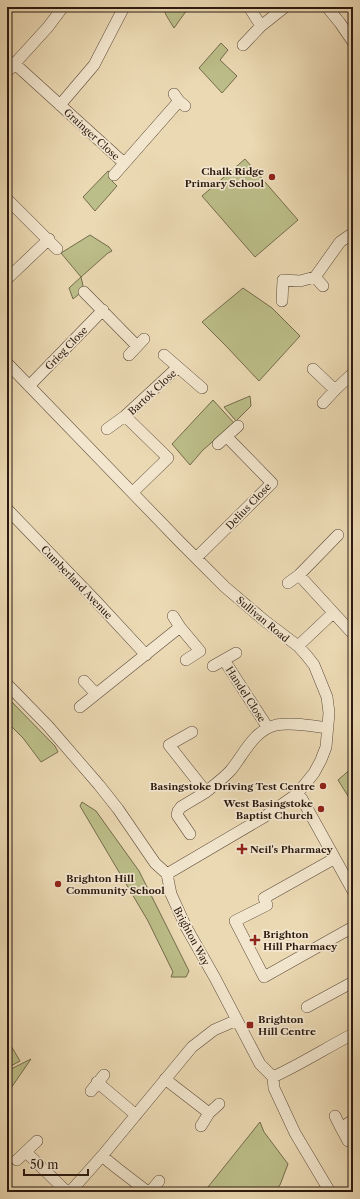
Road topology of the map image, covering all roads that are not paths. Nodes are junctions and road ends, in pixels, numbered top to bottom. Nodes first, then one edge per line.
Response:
1 (63, 7) edge
2 (124, 7) edge
3 (249, 7) edge
4 (286, 7) edge
5 (327, 7) edge
6 (261, 26) junction
7 (353, 42) edge
8 (243, 45) dead end
9 (15, 64) junction
10 (7, 72) edge
11 (179, 101) dead end
12 (60, 104) junction
13 (124, 163) junction
14 (114, 175) dead end
15 (7, 199) edge
16 (353, 233) edge
17 (49, 239) junction
18 (58, 249) dead end
19 (315, 277) junction
20 (7, 279) edge
21 (323, 286) dead end
22 (84, 292) dead end
23 (282, 301) dead end
24 (103, 310) junction
25 (129, 355) dead end
26 (164, 355) dead end
27 (7, 363) edge
28 (178, 367) junction
29 (313, 369) dead end
30 (353, 373) edge
31 (29, 386) junction
32 (202, 388) dead end
33 (334, 390) junction
34 (323, 403) dead end
35 (125, 416) junction
36 (238, 426) dead end
37 (108, 430) dead end
38 (133, 492) junction
39 (7, 509) edge
40 (338, 535) dead end
41 (196, 558) junction
42 (298, 575) junction
43 (288, 583) dead end
44 (333, 613) junction
45 (173, 616) dead end
46 (180, 628) junction
47 (353, 634) edge
48 (298, 646) junction
49 (236, 653) dead end
50 (146, 655) junction
51 (186, 660) dead end
52 (224, 660) junction
53 (213, 666) dead end
54 (84, 682) dead end
55 (7, 684) edge
56 (96, 694) junction
57 (80, 707) dead end
58 (268, 728) junction
59 (328, 728) junction
60 (192, 732) dead end
61 (206, 792) junction
62 (297, 794) junction
63 (190, 834) dead end
64 (330, 861) dead end
65 (167, 874) junction
66 (353, 891) edge
67 (353, 927) edge
68 (353, 982) edge
69 (307, 1007) dead end
70 (237, 1020) junction
71 (353, 1034) edge
72 (273, 1077) junction
73 (165, 1079) junction
74 (97, 1083) dead end
75 (220, 1104) dead end
76 (209, 1113) junction
77 (136, 1115) junction
78 (335, 1116) dead end
79 (353, 1120) edge
80 (201, 1126) dead end
81 (341, 1128) junction
82 (37, 1141) dead end
83 (348, 1142) dead end
84 (26, 1152) junction
85 (102, 1156) junction
86 (17, 1160) dead end
87 (158, 1182) dead end
88 (69, 1192) edge
89 (149, 1192) edge
90 (330, 1192) edge

1 - 9 street
2 - 12 street, Grainger Close
3 - 6 street
4 - 6 street
5 - 7 street
6 - 8 street
9 - 10 street
9 - 12 street, Grainger Close
11 - 13 street, Grainger Close
12 - 13 street, Grainger Close
13 - 14 street, Grainger Close
15 - 17 street
16 - 19 street
17 - 18 street
17 - 20 street
19 - 21 street
19 - 23 street
22 - 24 street
24 - 25 street
24 - 31 street, Grieg Close
26 - 28 street, Bartok Close
27 - 31 street, Sullivan Road
28 - 32 street, Bartok Close
28 - 35 street, Bartok Close
29 - 33 street
30 - 33 street
31 - 38 street, Sullivan Road
33 - 34 street
35 - 37 street, Bartok Close
35 - 38 street, Bartok Close
36 - 41 street, Delius Close
38 - 41 street, Sullivan Road
39 - 50 street, Cumberland Avenue
40 - 42 street
41 - 48 street, Sullivan Road
42 - 43 street
42 - 44 street
44 - 47 street
44 - 48 street
45 - 46 street
46 - 50 street
46 - 51 street
48 - 59 street, Sullivan Road
49 - 52 street, Handel Close
50 - 56 street
52 - 53 street, Handel Close
52 - 58 street, Handel Close
54 - 56 street
55 - 65 street
56 - 57 street
58 - 59 street, Handel Close
58 - 61 street, Handel Close
59 - 62 street, Sullivan Road
60 - 61 street
61 - 63 street, Handel Close
62 - 65 street, Sullivan Road
62 - 66 street
64 - 67 street
65 - 70 street, Brighton Way
68 - 69 street
70 - 72 street, Brighton Way
70 - 73 street
71 - 72 street
72 - 90 street, Brighton Way
73 - 76 street
73 - 77 street
74 - 77 street
75 - 76 street
76 - 80 street
77 - 85 street
78 - 81 street
79 - 81 street
81 - 83 street
82 - 84 street
84 - 86 street
84 - 88 street
85 - 88 street
85 - 89 street
87 - 89 street

